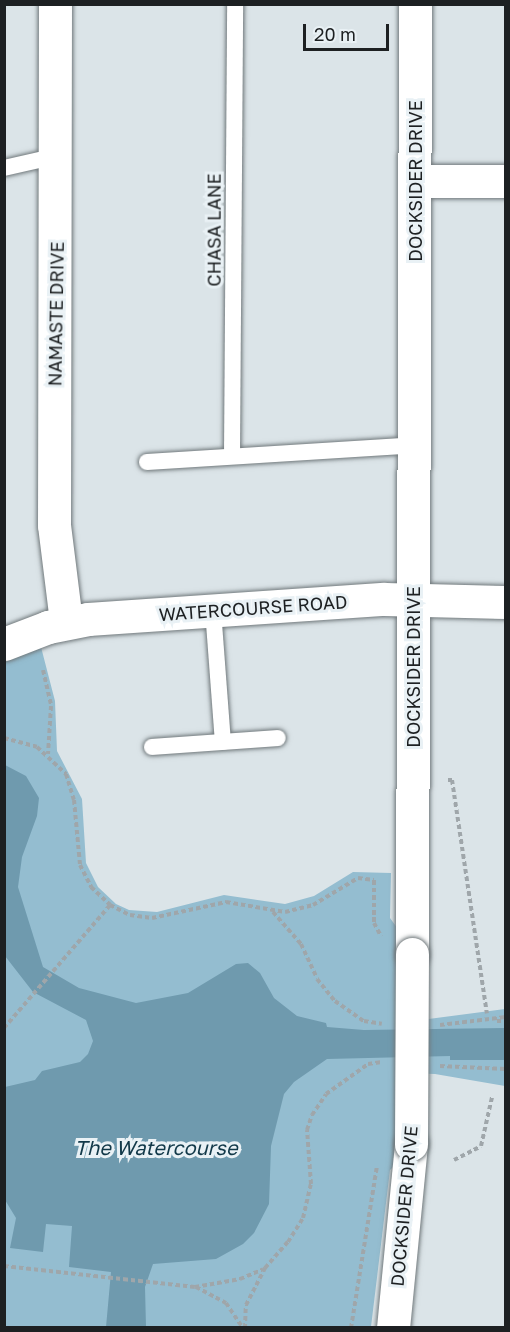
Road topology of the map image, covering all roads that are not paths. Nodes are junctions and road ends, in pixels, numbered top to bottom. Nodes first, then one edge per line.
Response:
1 (55, 4) edge
2 (235, 4) edge
3 (416, 4) edge
4 (57, 156) junction
5 (4, 168) edge
6 (506, 180) edge
7 (415, 181) junction
8 (414, 445) junction
9 (232, 456) junction
10 (147, 462) dead end
11 (413, 600) junction
12 (506, 602) edge
13 (213, 610) junction
14 (66, 622) junction
15 (4, 644) edge
16 (278, 738) dead end
17 (222, 742) junction
18 (152, 747) dead end
19 (393, 1328) edge

1 - 4 street, NAMASTE DRIVE
2 - 9 lane, CHASA LANE
3 - 7 street, DOCKSIDER DRIVE
4 - 5 lane
4 - 14 street, NAMASTE DRIVE
6 - 7 street
7 - 8 street, DOCKSIDER DRIVE
8 - 9 lane
8 - 11 street, DOCKSIDER DRIVE
9 - 10 lane
11 - 12 street, WATERCOURSE ROAD
11 - 13 street, WATERCOURSE ROAD
11 - 19 street, DOCKSIDER DRIVE, bridge
13 - 14 street, WATERCOURSE ROAD
13 - 17 lane
14 - 15 street, WATERCOURSE ROAD
16 - 17 lane
17 - 18 lane

